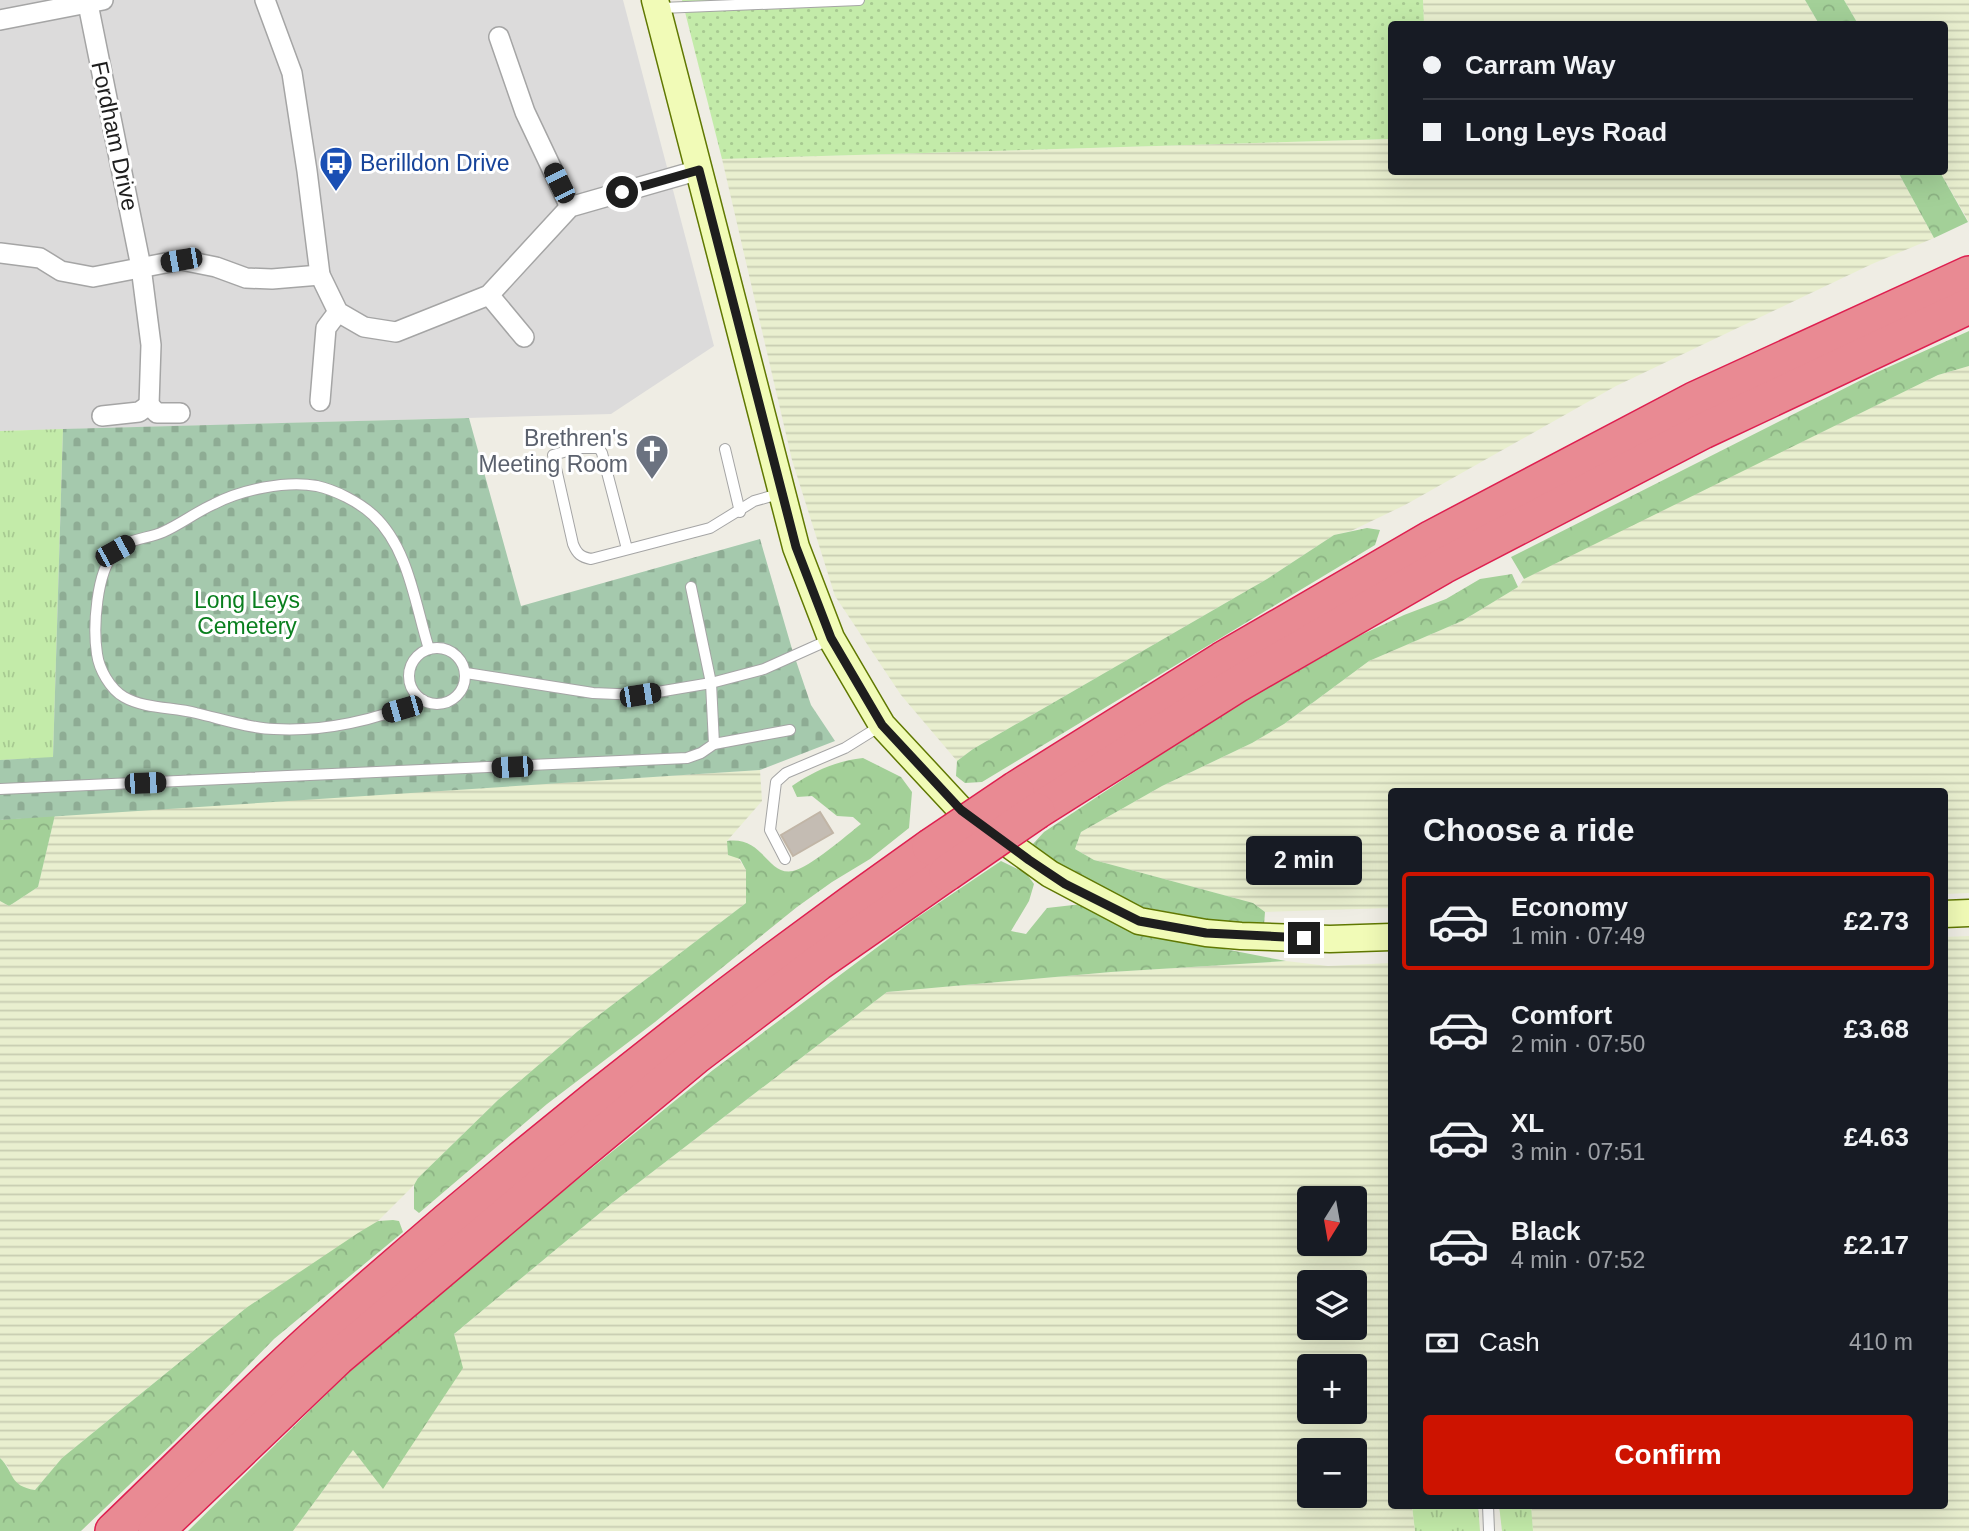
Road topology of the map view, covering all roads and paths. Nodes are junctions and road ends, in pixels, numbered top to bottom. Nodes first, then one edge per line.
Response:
1 (265, 0) edge
2 (859, 0) edge
3 (96, 2) edge
4 (656, 4) edge
5 (0, 20) edge
6 (499, 37) dead end
7 (699, 170) junction
8 (570, 207) junction
9 (0, 253) edge
10 (141, 267) junction
11 (1969, 274) edge
12 (320, 275) junction
13 (489, 295) junction
14 (1969, 306) edge
15 (338, 312) junction
16 (524, 337) dead end
17 (320, 401) dead end
18 (149, 405) junction
19 (180, 413) dead end
20 (102, 416) dead end
21 (724, 449) dead end
22 (782, 493) junction
23 (740, 512) junction
24 (627, 549) junction
25 (691, 587) dead end
26 (831, 638) junction
27 (429, 649) junction
28 (466, 673) junction
29 (711, 683) junction
30 (423, 700) junction
31 (882, 725) junction
32 (790, 730) dead end
33 (714, 744) junction
34 (0, 789) edge
35 (1027, 800) junction
36 (785, 859) dead end
37 (939, 860) junction
38 (1969, 913) edge
39 (1948, 914) edge
40 (1388, 937) edge
41 (1488, 1509) edge
42 (113, 1531) edge
43 (156, 1531) edge
44 (1489, 1531) edge

1 - 12 street
2 - 4 lane
3 - 5 street
3 - 10 street, Fordham Drive
4 - 7 street
6 - 8 street
7 - 8 street
7 - 22 street
8 - 13 street
9 - 10 street
10 - 12 street
10 - 18 street, Fordham Drive
11 - 35 highway
12 - 15 street
13 - 15 street
13 - 16 street
14 - 35 highway
15 - 17 street
18 - 19 street
18 - 20 street
21 - 23 lane
22 - 23 lane
22 - 26 street
23 - 24 lane
24 - 24 lane
25 - 29 lane
26 - 29 lane
26 - 31 street
27 - 28 lane
27 - 30 lane
27 - 30 lane
28 - 29 lane
28 - 30 lane
29 - 33 lane
31 - 36 lane
31 - 40 street
32 - 33 lane
33 - 34 lane
35 - 37 highway, bridge
37 - 42 highway
37 - 43 highway
38 - 39 street
41 - 44 lane

